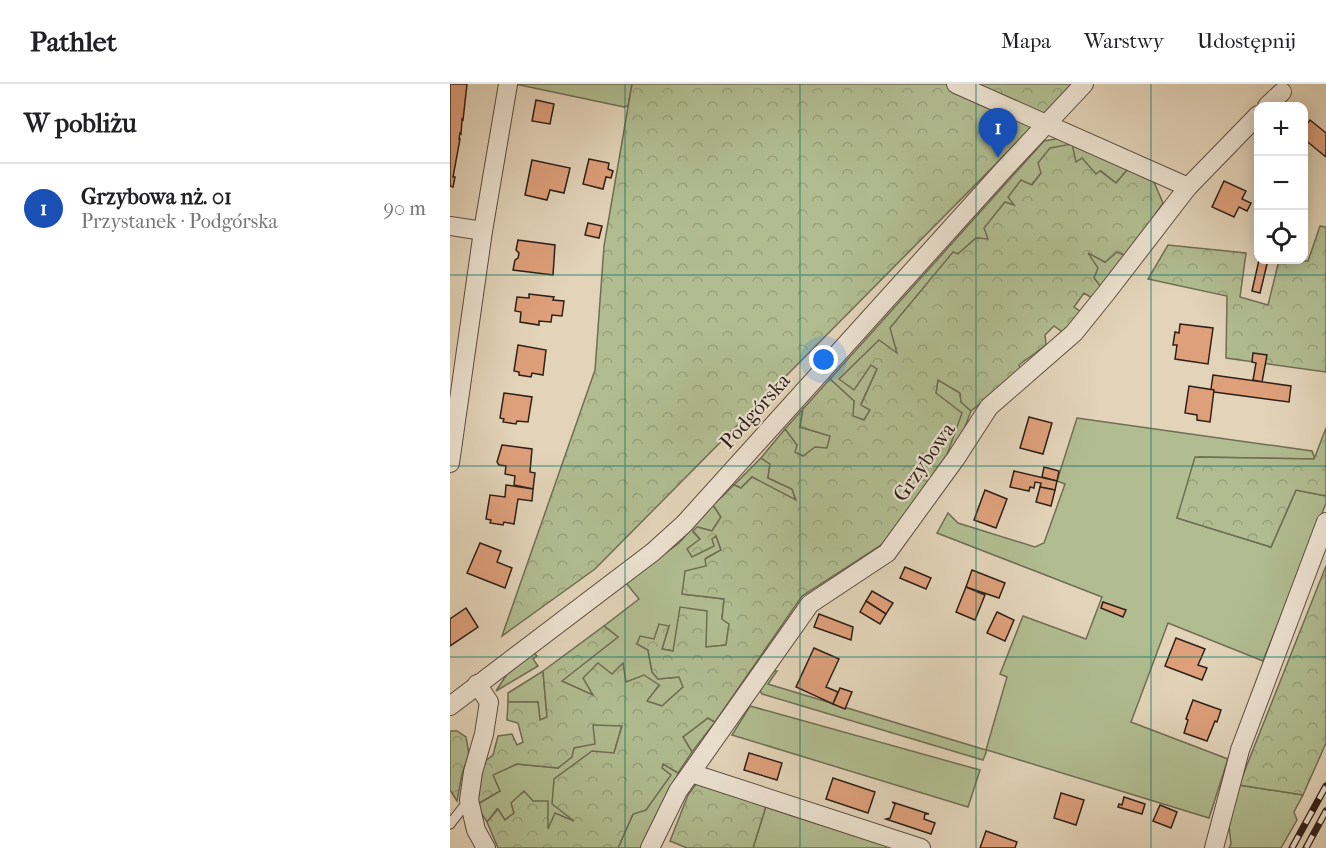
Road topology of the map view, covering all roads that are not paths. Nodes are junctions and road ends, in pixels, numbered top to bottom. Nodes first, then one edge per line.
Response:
1 (508, 84) edge
2 (956, 84) edge
3 (1084, 84) edge
4 (1282, 92) dead end
5 (1271, 102) edge
6 (1254, 119) edge
7 (1048, 123) junction
8 (1188, 187) junction
9 (450, 226) edge
10 (483, 231) junction
11 (450, 463) edge
12 (1326, 522) edge
13 (477, 684) junction
14 (450, 706) edge
15 (691, 773) junction
16 (468, 800) junction
17 (450, 824) edge
18 (486, 848) edge
19 (650, 848) edge
20 (921, 848) edge
21 (1214, 848) edge

1 - 10 street
2 - 7 street
3 - 7 street, Podgórska
4 - 5 street
6 - 8 street, Grzybowa
7 - 8 street
7 - 13 street, Podgórska
8 - 15 street, Grzybowa
9 - 10 street
10 - 11 street
12 - 21 street
13 - 14 street, Podgórska
13 - 16 street
15 - 19 street, Grzybowa
15 - 20 street
16 - 17 lane
16 - 18 street

